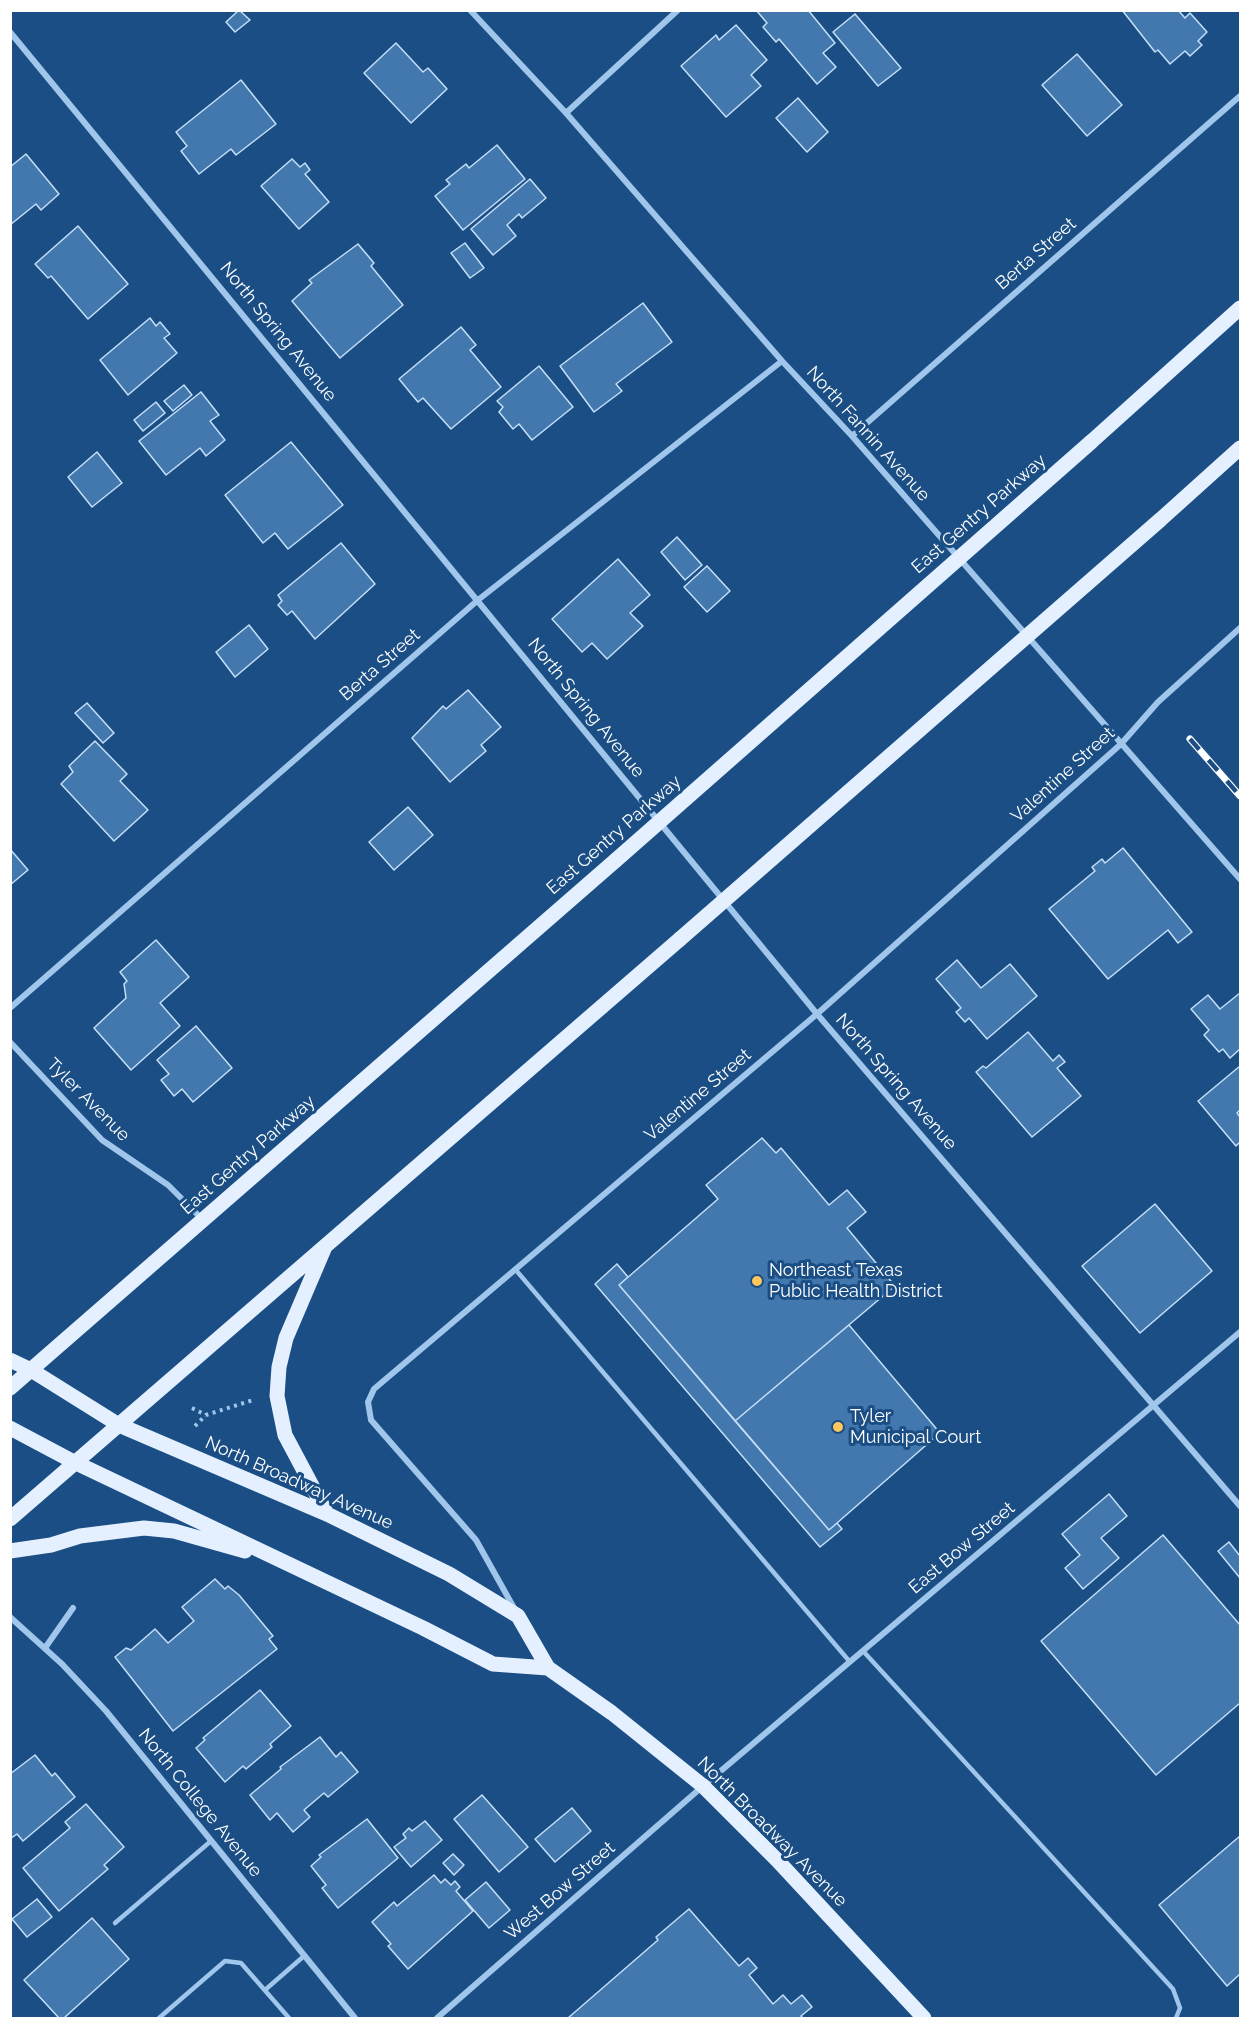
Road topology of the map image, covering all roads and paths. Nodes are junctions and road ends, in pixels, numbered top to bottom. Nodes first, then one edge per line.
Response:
1 (470, 10) edge
2 (678, 10) edge
3 (10, 32) edge
4 (1240, 96) edge
5 (566, 113) junction
6 (1240, 308) edge
7 (782, 361) junction
8 (852, 436) junction
9 (1240, 448) edge
10 (478, 600) junction
11 (1240, 628) edge
12 (1121, 744) junction
13 (1240, 879) edge
14 (10, 1008) edge
15 (817, 1014) junction
16 (10, 1042) edge
17 (203, 1220) junction
18 (325, 1246) junction
19 (515, 1269) junction
20 (1240, 1332) edge
21 (10, 1360) edge
22 (31, 1370) junction
23 (10, 1388) edge
24 (255, 1400) dead end
25 (1155, 1406) junction
26 (192, 1408) dead end
27 (206, 1415) junction
28 (119, 1425) junction
29 (195, 1426) dead end
30 (10, 1428) edge
31 (74, 1462) junction
32 (1240, 1506) edge
33 (327, 1514) junction
34 (10, 1519) edge
35 (10, 1551) edge
36 (287, 1563) junction
37 (73, 1608) dead end
38 (518, 1616) junction
39 (10, 1617) edge
40 (45, 1647) junction
41 (863, 1651) junction
42 (850, 1662) junction
43 (548, 1668) junction
44 (703, 1786) junction
45 (211, 1841) junction
46 (115, 1923) dead end
47 (304, 1956) junction
48 (265, 1990) junction
49 (159, 2019) edge
50 (289, 2019) edge
51 (355, 2019) edge
52 (437, 2019) edge
53 (924, 2019) edge
54 (1176, 2019) edge

1 - 5 street, North Fannin Avenue
2 - 5 street
3 - 10 street, North Spring Avenue
4 - 8 street, Berta Street
5 - 7 street, North Fannin Avenue
6 - 17 main road, East Gentry Parkway, bridge
7 - 8 street, North Fannin Avenue
7 - 10 street, Berta Street
8 - 12 street, North Fannin Avenue
9 - 18 main road, bridge
10 - 14 street, Berta Street
10 - 15 street, North Spring Avenue
11 - 12 street, Valentine Street
12 - 13 street, North Fannin Avenue
12 - 15 street, Valentine Street
15 - 19 street, Valentine Street
15 - 25 street, North Spring Avenue
16 - 17 street, Tyler Avenue
17 - 22 main road, East Gentry Parkway
18 - 28 main road
18 - 33 main road
19 - 38 street, Valentine Street
19 - 42 lane
20 - 25 street, East Bow Street
21 - 22 main road, North Broadway Avenue
22 - 23 main road, East Gentry Parkway
22 - 28 main road, North Broadway Avenue
24 - 27 path
25 - 32 street, North Spring Avenue
25 - 41 street, East Bow Street
26 - 27 path
27 - 29 path
28 - 31 main road
28 - 33 main road, North Broadway Avenue
30 - 31 main road
31 - 34 main road
31 - 36 main road
33 - 38 main road, North Broadway Avenue
35 - 36 main road
36 - 43 main road
37 - 40 street
38 - 43 main road, North Broadway Avenue
39 - 40 street, North College Avenue
40 - 45 street, North College Avenue
41 - 42 street, East Bow Street
41 - 54 lane
42 - 44 street, East Bow Street
43 - 44 main road, North Broadway Avenue
44 - 52 street, West Bow Street
44 - 53 main road, North Broadway Avenue
45 - 46 lane
45 - 47 street, North College Avenue
47 - 48 lane
47 - 51 street, North College Avenue
48 - 49 lane
48 - 50 lane

